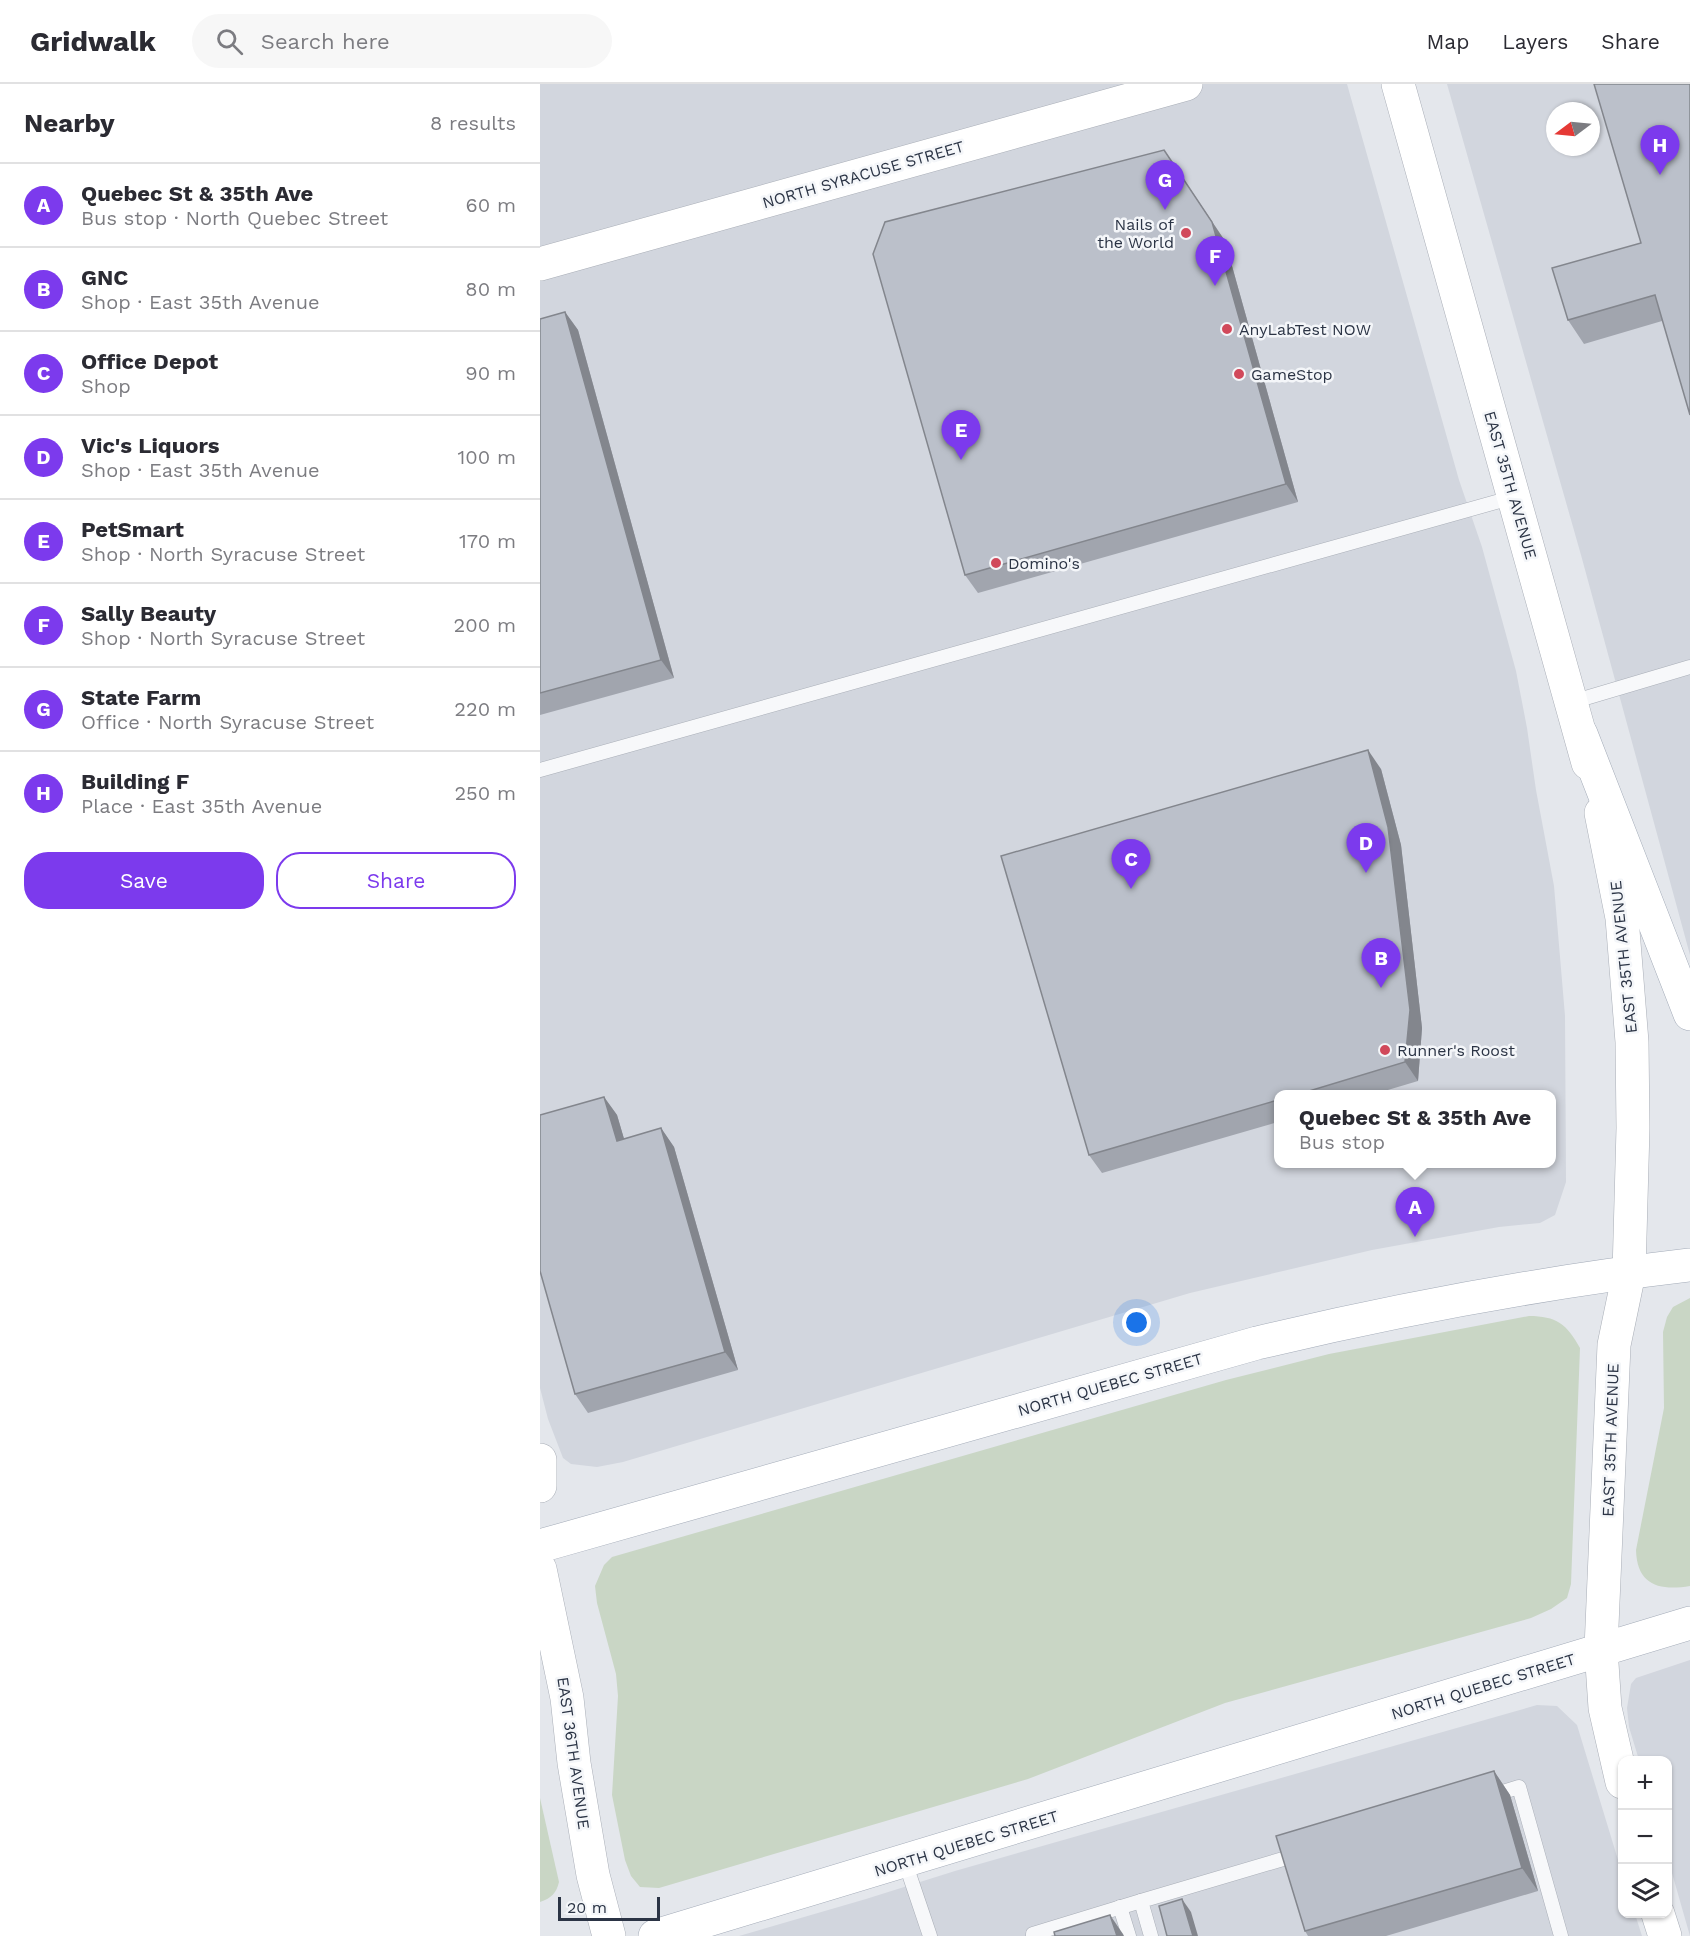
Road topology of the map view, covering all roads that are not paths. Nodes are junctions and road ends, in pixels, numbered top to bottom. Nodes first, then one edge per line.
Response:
1 (1186, 84) edge
2 (1398, 84) edge
3 (540, 264) edge
4 (1514, 497) junction
5 (1690, 667) edge
6 (1572, 702) junction
7 (1581, 734) junction
8 (540, 770) edge
9 (1690, 1014) edge
10 (1690, 1265) edge
11 (1629, 1274) junction
12 (540, 1460) edge
13 (540, 1486) edge
14 (540, 1546) edge
15 (540, 1569) edge
16 (1690, 1623) edge
17 (1601, 1649) junction
18 (1618, 1761) edge
19 (1473, 1801) edge
20 (1313, 1850) edge
21 (905, 1862) junction
22 (1141, 1901) junction
23 (1120, 1907) junction
24 (1659, 1918) edge
25 (1060, 1931) edge
26 (609, 1936) edge
27 (655, 1936) edge
28 (930, 1936) edge
29 (1033, 1936) edge
30 (1129, 1936) edge
31 (1151, 1936) edge
32 (1561, 1936) edge
33 (1665, 1936) edge

1 - 3 street, NORTH SYRACUSE STREET
2 - 4 street, EAST 35TH AVENUE
4 - 6 street, EAST 35TH AVENUE
4 - 8 lane
5 - 6 lane
6 - 7 street, EAST 35TH AVENUE
7 - 9 street
7 - 11 street, EAST 35TH AVENUE
10 - 11 street, NORTH QUEBEC STREET
11 - 14 street, NORTH QUEBEC STREET
11 - 17 street, EAST 35TH AVENUE
12 - 13 street
15 - 26 street, EAST 36TH AVENUE
16 - 17 street, NORTH QUEBEC STREET
17 - 18 street, EAST 35TH AVENUE
17 - 21 street, NORTH QUEBEC STREET
19 - 32 lane
20 - 22 lane
21 - 27 street, NORTH QUEBEC STREET
21 - 28 lane
22 - 23 lane
22 - 31 lane
23 - 25 lane
23 - 30 lane
24 - 33 street
25 - 29 lane

